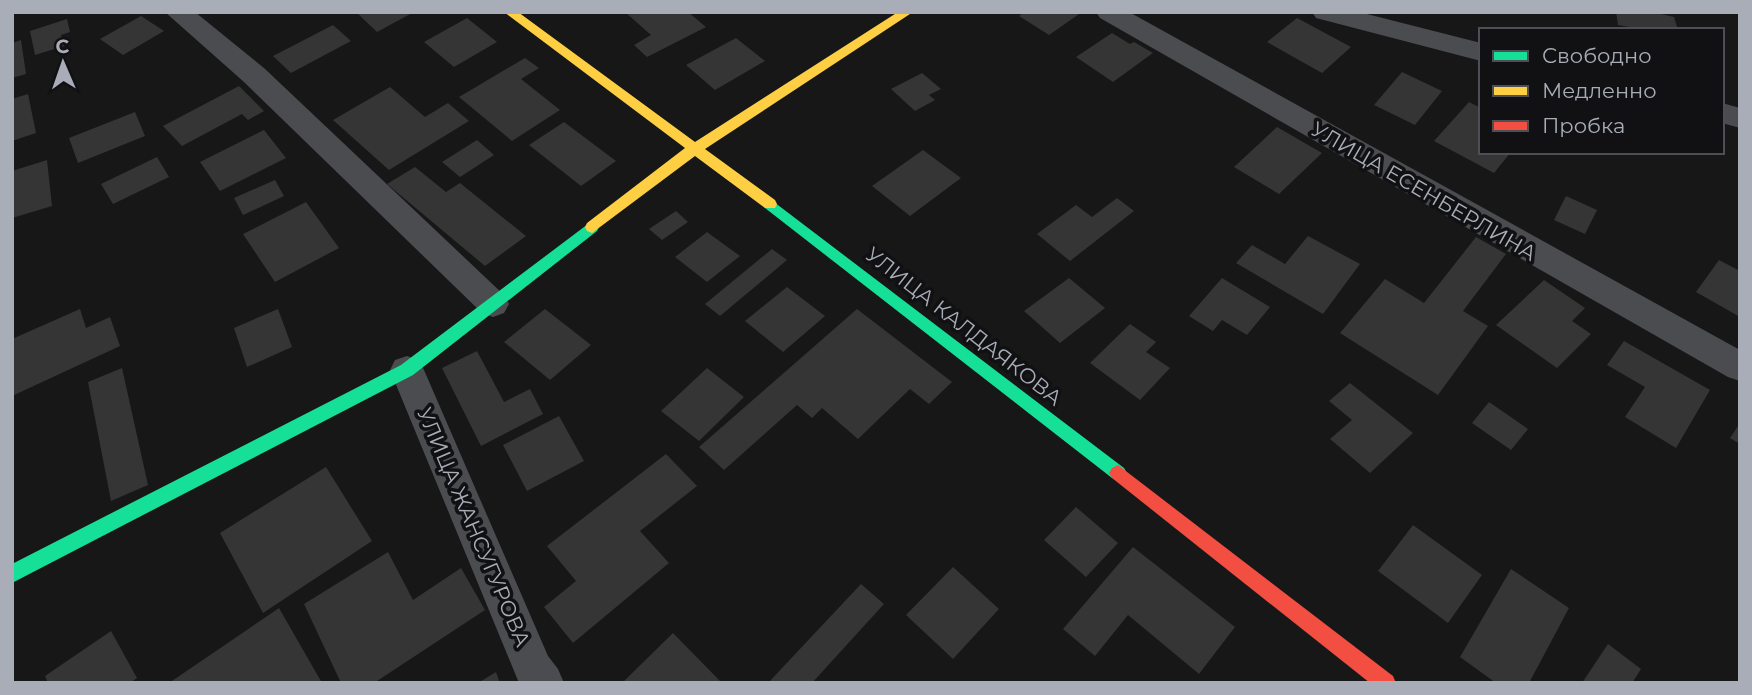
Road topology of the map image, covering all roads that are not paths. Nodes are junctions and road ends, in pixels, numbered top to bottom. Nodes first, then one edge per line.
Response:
1 (178, 12) edge
2 (510, 12) edge
3 (907, 12) edge
4 (1109, 12) edge
5 (1325, 12) edge
6 (1479, 51) edge
7 (694, 149) junction
8 (493, 304) junction
9 (1740, 367) edge
10 (407, 370) junction
11 (12, 575) edge
12 (544, 683) edge
13 (1386, 683) edge

1 - 8 street
2 - 7 street, УЛИЦА КАЛДАЯКОВА
3 - 7 street
4 - 9 street, УЛИЦА ЕСЕНБЕРЛИНА
5 - 6 street
7 - 8 street
7 - 13 street, УЛИЦА КАЛДАЯКОВА
8 - 10 street
10 - 11 street
10 - 12 street, УЛИЦА ЖАНСУГУРОВА

